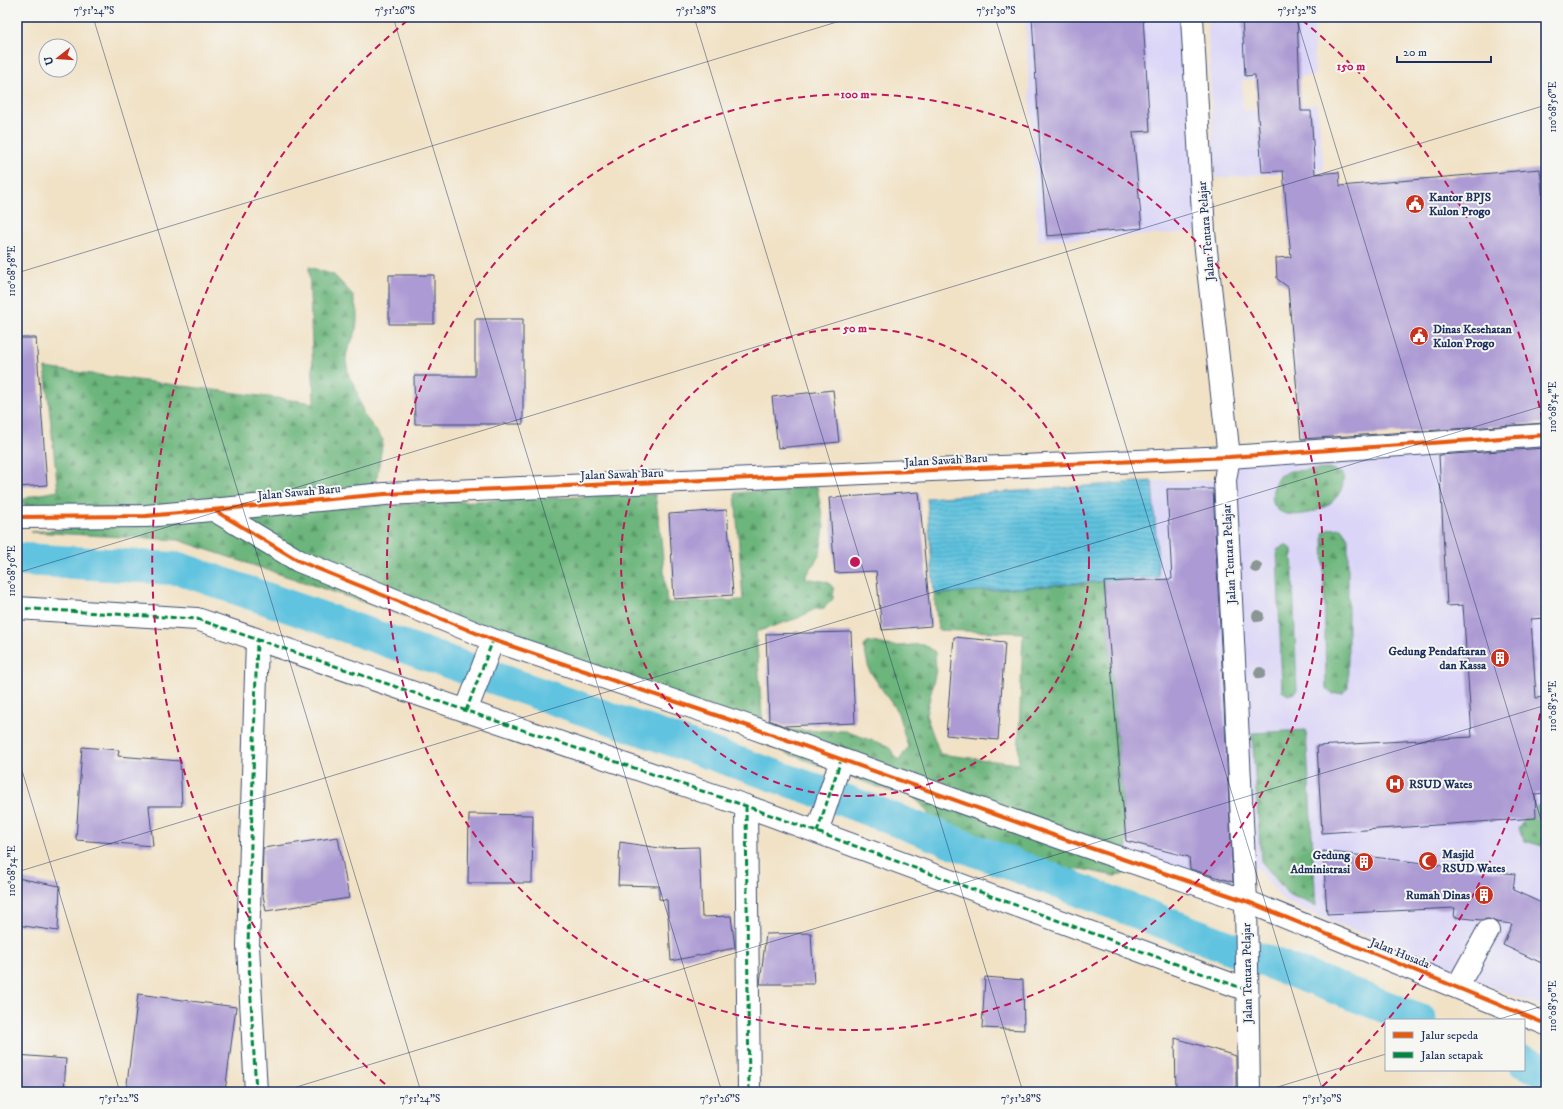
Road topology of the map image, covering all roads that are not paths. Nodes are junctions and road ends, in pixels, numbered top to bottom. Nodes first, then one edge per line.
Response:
1 (1192, 17) edge
2 (1546, 435) edge
3 (1229, 457) junction
4 (214, 510) junction
5 (17, 517) edge
6 (17, 608) edge
7 (256, 640) junction
8 (490, 647) junction
9 (468, 704) junction
10 (838, 768) junction
11 (746, 806) junction
12 (820, 822) junction
13 (1246, 901) junction
14 (1488, 931) dead end
15 (1247, 985) junction
16 (1457, 987) junction
17 (1546, 1024) edge
18 (256, 1092) edge
19 (749, 1092) edge
20 (1249, 1092) edge

1 - 3 street, Jalan Tentara Pelajar
2 - 3 street, Jalan Sawah Baru
3 - 4 street, Jalan Sawah Baru
3 - 13 street, Jalan Tentara Pelajar
4 - 5 street, Jalan Sawah Baru
4 - 8 street, Jalan Husada
6 - 7 street
7 - 9 street
7 - 18 street
8 - 9 street
8 - 10 street, Jalan Husada
9 - 11 street
10 - 12 street
10 - 13 street, Jalan Husada
11 - 12 street
11 - 19 street
12 - 15 street
13 - 15 street, Jalan Tentara Pelajar
13 - 16 street, Jalan Husada
14 - 16 street
15 - 20 street, Jalan Tentara Pelajar
16 - 17 street, Jalan Husada

